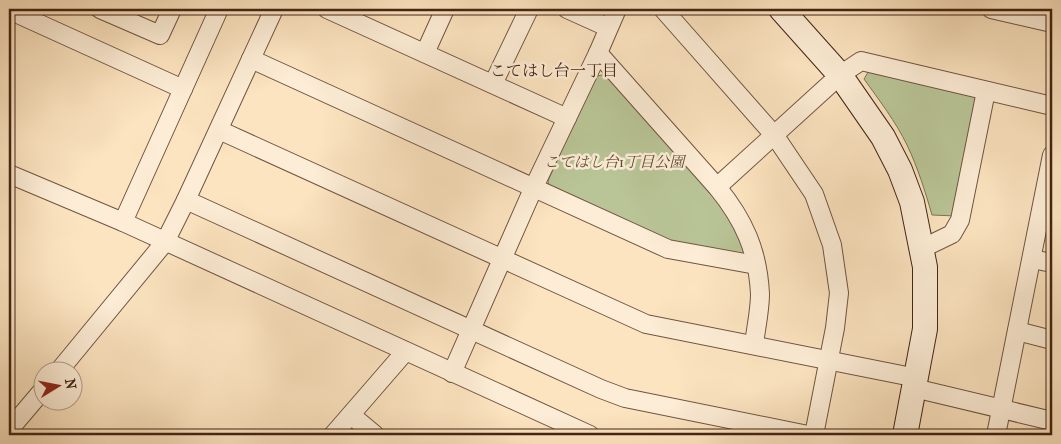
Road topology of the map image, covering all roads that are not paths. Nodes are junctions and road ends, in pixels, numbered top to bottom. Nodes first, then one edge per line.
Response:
1 (100, 9) edge
2 (172, 9) edge
3 (219, 9) edge
4 (274, 9) edge
5 (327, 9) edge
6 (445, 9) edge
7 (529, 9) edge
8 (567, 9) edge
9 (616, 9) edge
10 (663, 9) edge
11 (781, 9) edge
12 (991, 9) edge
13 (9, 10) edge
14 (1018, 12) edge
15 (356, 15) edge
16 (1052, 23) edge
17 (608, 27) junction
18 (425, 53) junction
19 (598, 54) junction
20 (251, 59) junction
21 (840, 75) junction
22 (493, 84) junction
23 (183, 88) junction
24 (986, 91) junction
25 (1052, 106) edge
26 (568, 118) junction
27 (219, 130) junction
28 (775, 136) junction
29 (1052, 156) edge
30 (9, 174) edge
31 (1050, 184) edge
32 (717, 187) junction
33 (533, 189) junction
34 (186, 200) junction
35 (123, 222) junction
36 (165, 242) junction
37 (921, 249) junction
38 (1032, 258) junction
39 (502, 259) junction
40 (1052, 263) edge
41 (756, 265) junction
42 (472, 329) junction
43 (1017, 331) junction
44 (1052, 340) edge
45 (754, 344) junction
46 (405, 352) junction
47 (828, 360) junction
48 (66, 362) edge
49 (452, 373) junction
50 (916, 383) junction
51 (32, 403) edge
52 (1002, 409) junction
53 (351, 415) junction
54 (1052, 421) edge
55 (9, 430) edge
56 (334, 435) edge
57 (375, 435) edge
58 (590, 435) edge
59 (808, 435) edge
60 (814, 435) edge
61 (905, 435) edge
62 (996, 435) edge

1 - 2 street
3 - 23 street
4 - 20 street
5 - 15 street
6 - 18 street
7 - 22 street
8 - 17 street
9 - 17 street
10 - 28 street
11 - 21 street
12 - 14 street
13 - 23 street
14 - 16 street
15 - 18 street
17 - 19 street
18 - 22 street
19 - 26 street
19 - 32 street
20 - 27 street
20 - 33 street
21 - 24 street
21 - 28 street
21 - 37 street
22 - 26 street
23 - 35 street
24 - 25 street
24 - 37 street
26 - 33 street
27 - 34 street
27 - 39 street
28 - 32 street
28 - 47 street
29 - 31 street
30 - 35 street
31 - 38 street
32 - 41 street
33 - 39 street
33 - 41 street
34 - 36 street
34 - 42 street
35 - 36 street
36 - 46 street
36 - 48 street
37 - 50 street
38 - 40 street
38 - 43 street
39 - 42 street
39 - 45 street
41 - 45 street
42 - 49 street
42 - 59 street
43 - 44 street
43 - 52 street
45 - 47 street
46 - 49 street
46 - 53 street
47 - 50 street
47 - 60 street
49 - 58 street
50 - 52 street
50 - 61 street
51 - 55 street
52 - 54 street
52 - 62 street
53 - 56 street
53 - 57 street

